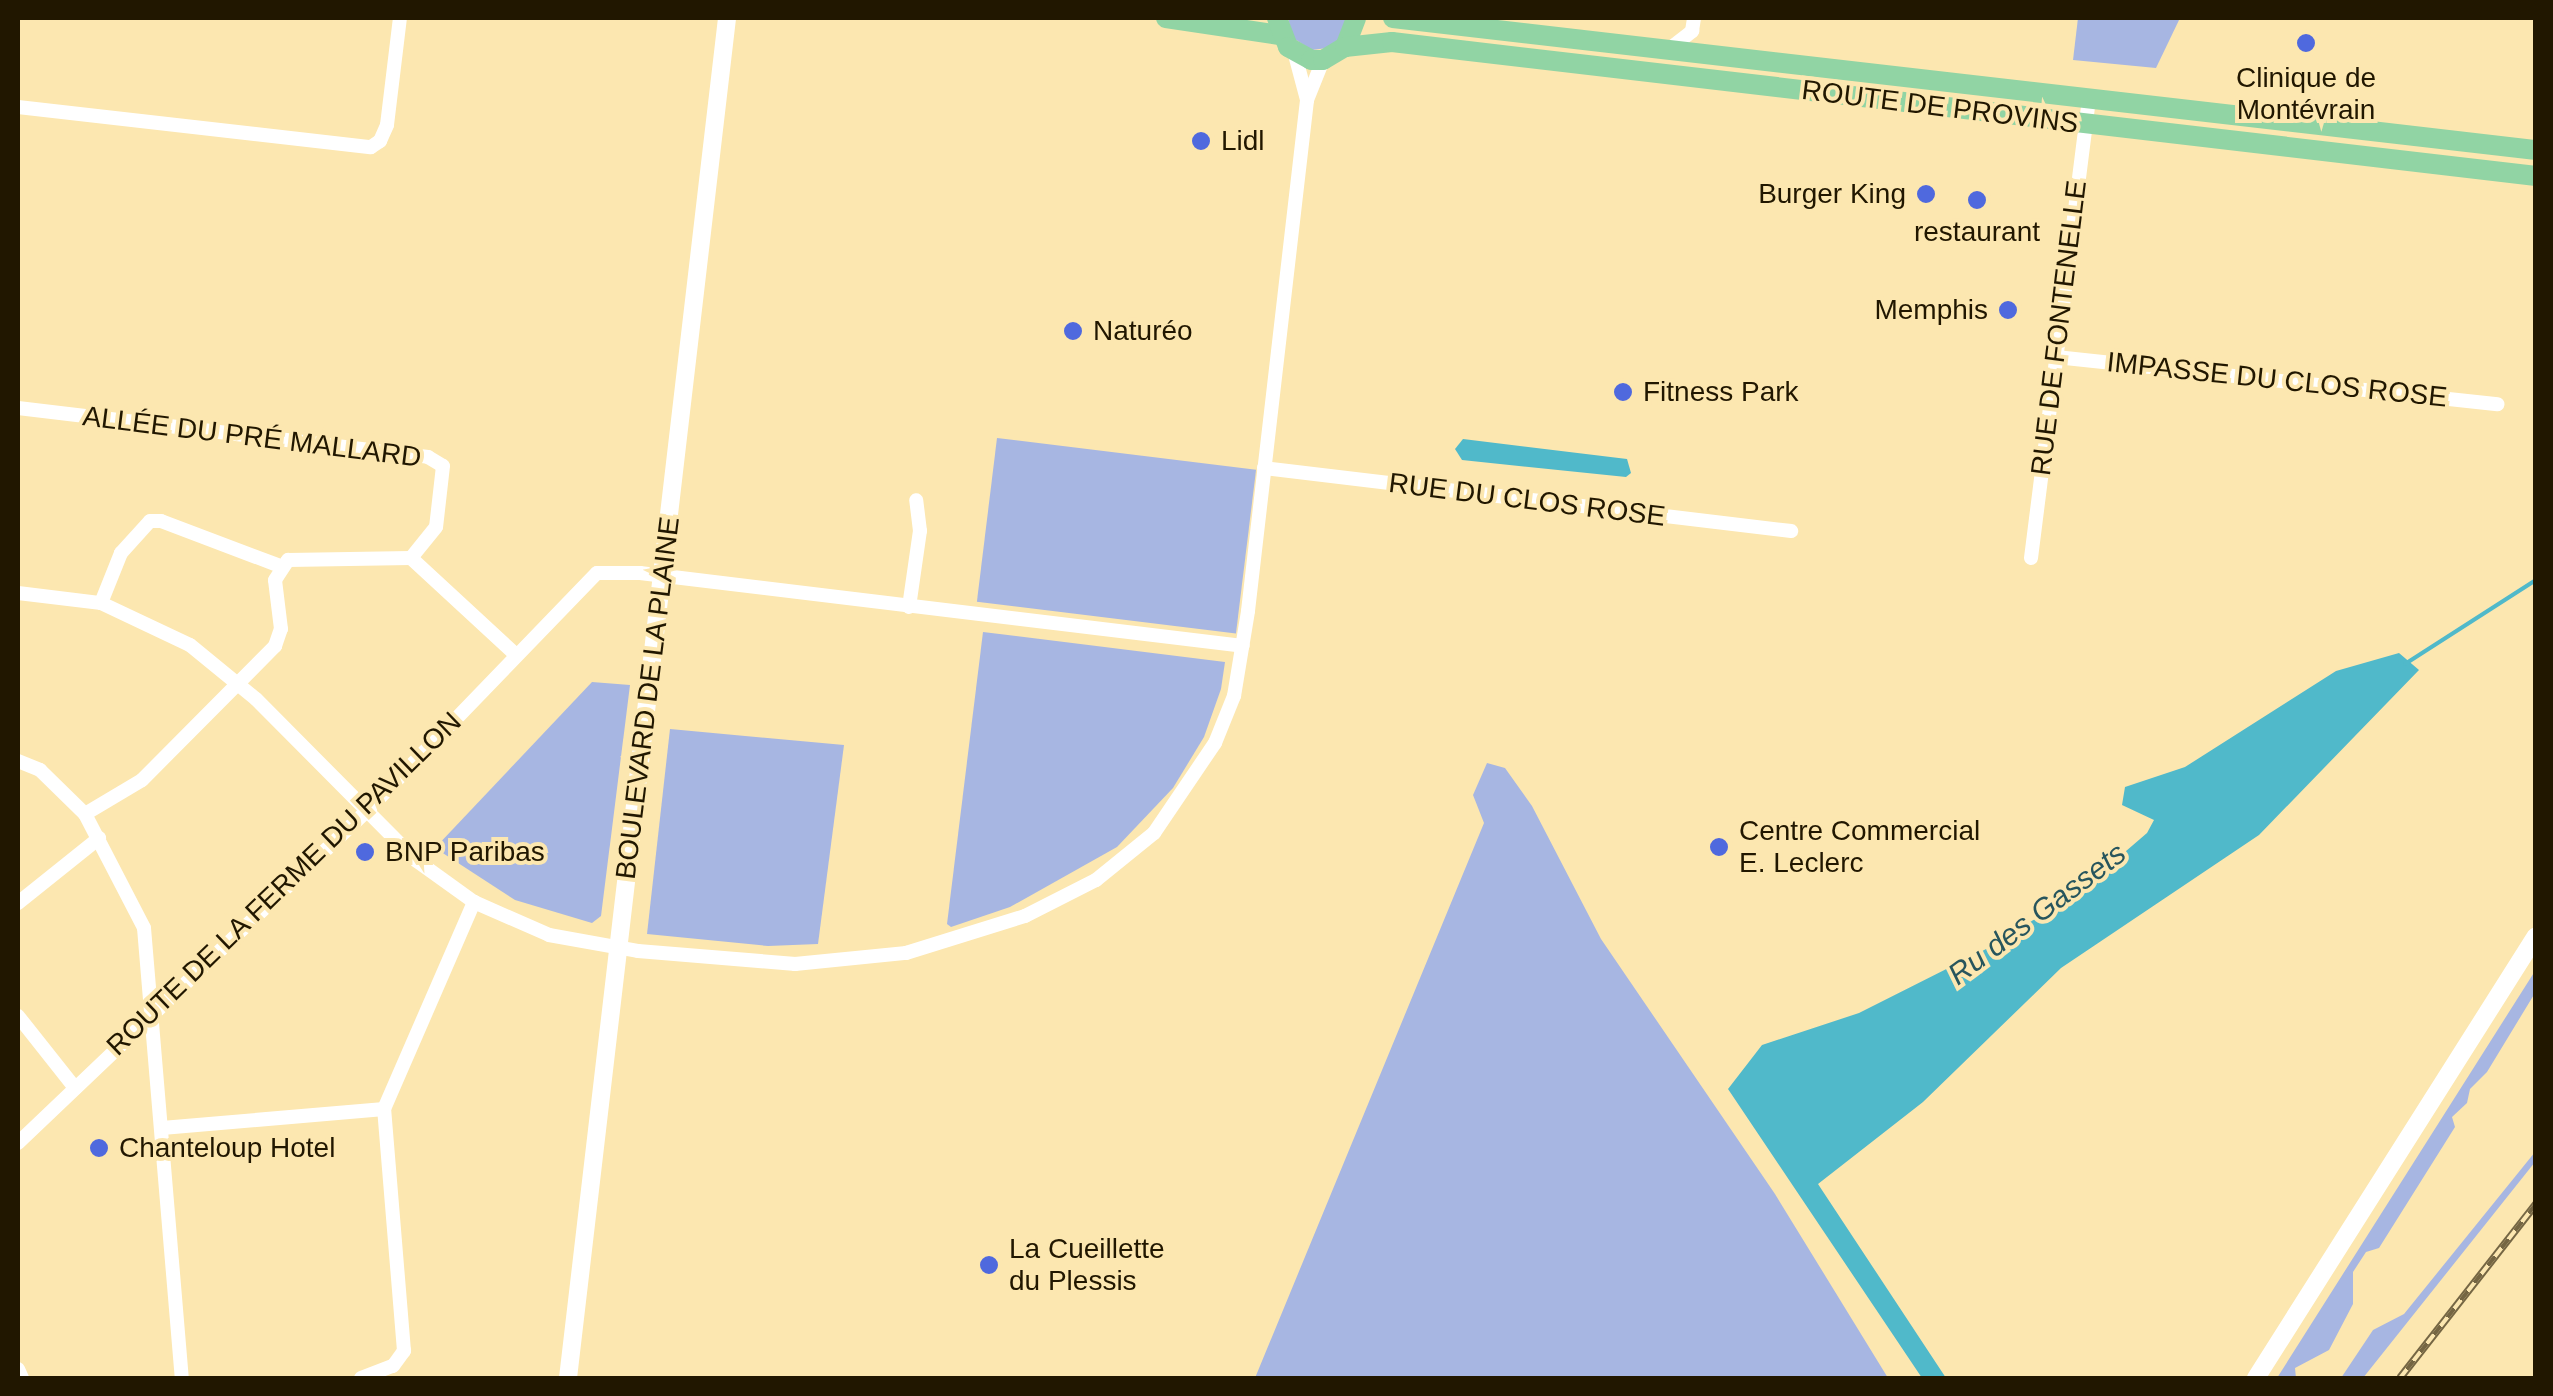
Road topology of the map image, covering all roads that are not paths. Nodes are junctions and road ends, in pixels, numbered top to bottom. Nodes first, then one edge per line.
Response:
1 (400, 18) edge
2 (727, 18) edge
3 (1166, 18) edge
4 (1356, 18) edge
5 (1393, 18) edge
6 (1693, 24) edge
7 (1284, 35) edge
8 (1345, 47) junction
9 (1667, 51) junction
10 (1720, 57) junction
11 (1323, 60) junction
12 (2089, 99) junction
13 (1307, 100) junction
14 (18, 107) edge
15 (2083, 124) junction
16 (2536, 150) edge
17 (2536, 176) edge
18 (2056, 357) junction
19 (2498, 404) dead end
20 (18, 408) edge
21 (1264, 468) junction
22 (916, 500) dead end
23 (1790, 531) dead end
24 (411, 558) junction
25 (2030, 558) dead end
26 (280, 566) junction
27 (661, 577) junction
28 (18, 593) edge
29 (101, 604) junction
30 (909, 607) junction
31 (1243, 646) junction
32 (516, 655) junction
33 (240, 684) junction
34 (18, 761) edge
35 (367, 811) junction
36 (85, 814) junction
37 (99, 838) junction
38 (474, 902) junction
39 (18, 903) edge
40 (2536, 936) edge
41 (618, 948) junction
42 (148, 1015) junction
43 (18, 1016) edge
44 (75, 1088) junction
45 (384, 1109) junction
46 (162, 1128) junction
47 (18, 1143) edge
48 (18, 1368) edge
49 (22, 1378) edge
50 (182, 1378) edge
51 (361, 1378) edge
52 (568, 1378) edge
53 (2256, 1378) edge

1 - 14 street
2 - 27 main road, BOULEVARD DE LA PLAINE
3 - 7 main road
4 - 8 main road
5 - 9 main road, ROUTE DE PROVINS
6 - 9 street
6 - 10 street
7 - 11 main road
7 - 13 street
8 - 11 main road
8 - 15 main road, ROUTE DE PROVINS
9 - 10 main road, ROUTE DE PROVINS
10 - 12 main road, ROUTE DE PROVINS
11 - 13 street
12 - 15 street, RUE DE FONTENELLE
12 - 16 main road, ROUTE DE PROVINS
13 - 21 street
15 - 17 main road, ROUTE DE PROVINS
15 - 18 street, RUE DE FONTENELLE
18 - 19 street, IMPASSE DU CLOS ROSE
18 - 25 street, RUE DE FONTENELLE
20 - 24 street, ALLÉE DU PRÉ MALLARD
21 - 23 street, RUE DU CLOS ROSE
21 - 31 street
22 - 30 street
24 - 26 street
24 - 32 street
26 - 29 street
26 - 33 street
27 - 30 street, ROUTE DE LA FERME DU PAVILLON
27 - 32 street, ROUTE DE LA FERME DU PAVILLON
27 - 41 main road, BOULEVARD DE LA PLAINE
28 - 29 street
29 - 33 street
30 - 31 street, ROUTE DE LA FERME DU PAVILLON
31 - 41 street
32 - 35 street, ROUTE DE LA FERME DU PAVILLON
33 - 35 street
33 - 36 street
34 - 36 street
35 - 38 street
35 - 42 street, ROUTE DE LA FERME DU PAVILLON
36 - 37 street
37 - 39 street
37 - 42 street
38 - 41 street
38 - 45 street
40 - 53 main road
41 - 52 main road, BOULEVARD DE LA PLAINE
42 - 44 street, ROUTE DE LA FERME DU PAVILLON
42 - 46 street
43 - 44 street
44 - 47 street, ROUTE DE LA FERME DU PAVILLON
45 - 46 street
45 - 51 street
46 - 50 street
48 - 49 street

